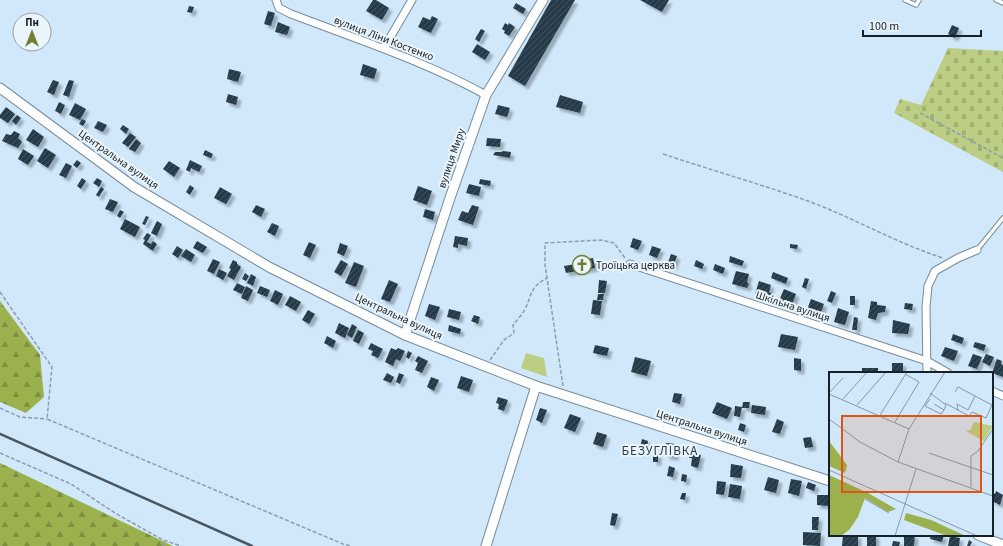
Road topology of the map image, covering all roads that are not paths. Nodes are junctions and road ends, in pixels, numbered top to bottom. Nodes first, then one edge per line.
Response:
1 (276, 0) edge
2 (412, 0) edge
3 (543, 0) edge
4 (905, 0) edge
5 (919, 0) edge
6 (996, 0) edge
7 (1003, 3) edge
8 (384, 48) junction
9 (0, 88) edge
10 (486, 95) junction
11 (1003, 218) edge
12 (977, 250) joint
13 (630, 264) road end
14 (406, 335) junction
15 (927, 361) junction
16 (927, 372) edge
17 (946, 372) edge
18 (536, 386) junction
19 (993, 392) edge
20 (1003, 396) edge
21 (829, 481) edge
22 (980, 536) edge
23 (1003, 545) edge
24 (486, 546) edge

1 - 8 street, вулиця Ліни Костенко
2 - 8 street
3 - 10 street, вулиця Миру
4 - 5 lane
6 - 7 lane
8 - 10 street, вулиця Ліни Костенко
9 - 14 street, Центральна вулиця
10 - 14 street, вулиця Миру
11 - 12 lane
12 - 15 street
13 - 15 street, Шкільна вулиця
14 - 18 street, Центральна вулиця
15 - 16 street
15 - 17 street, Шкільна вулиця
18 - 21 street, Центральна вулиця
18 - 24 street
19 - 20 street
22 - 23 street

